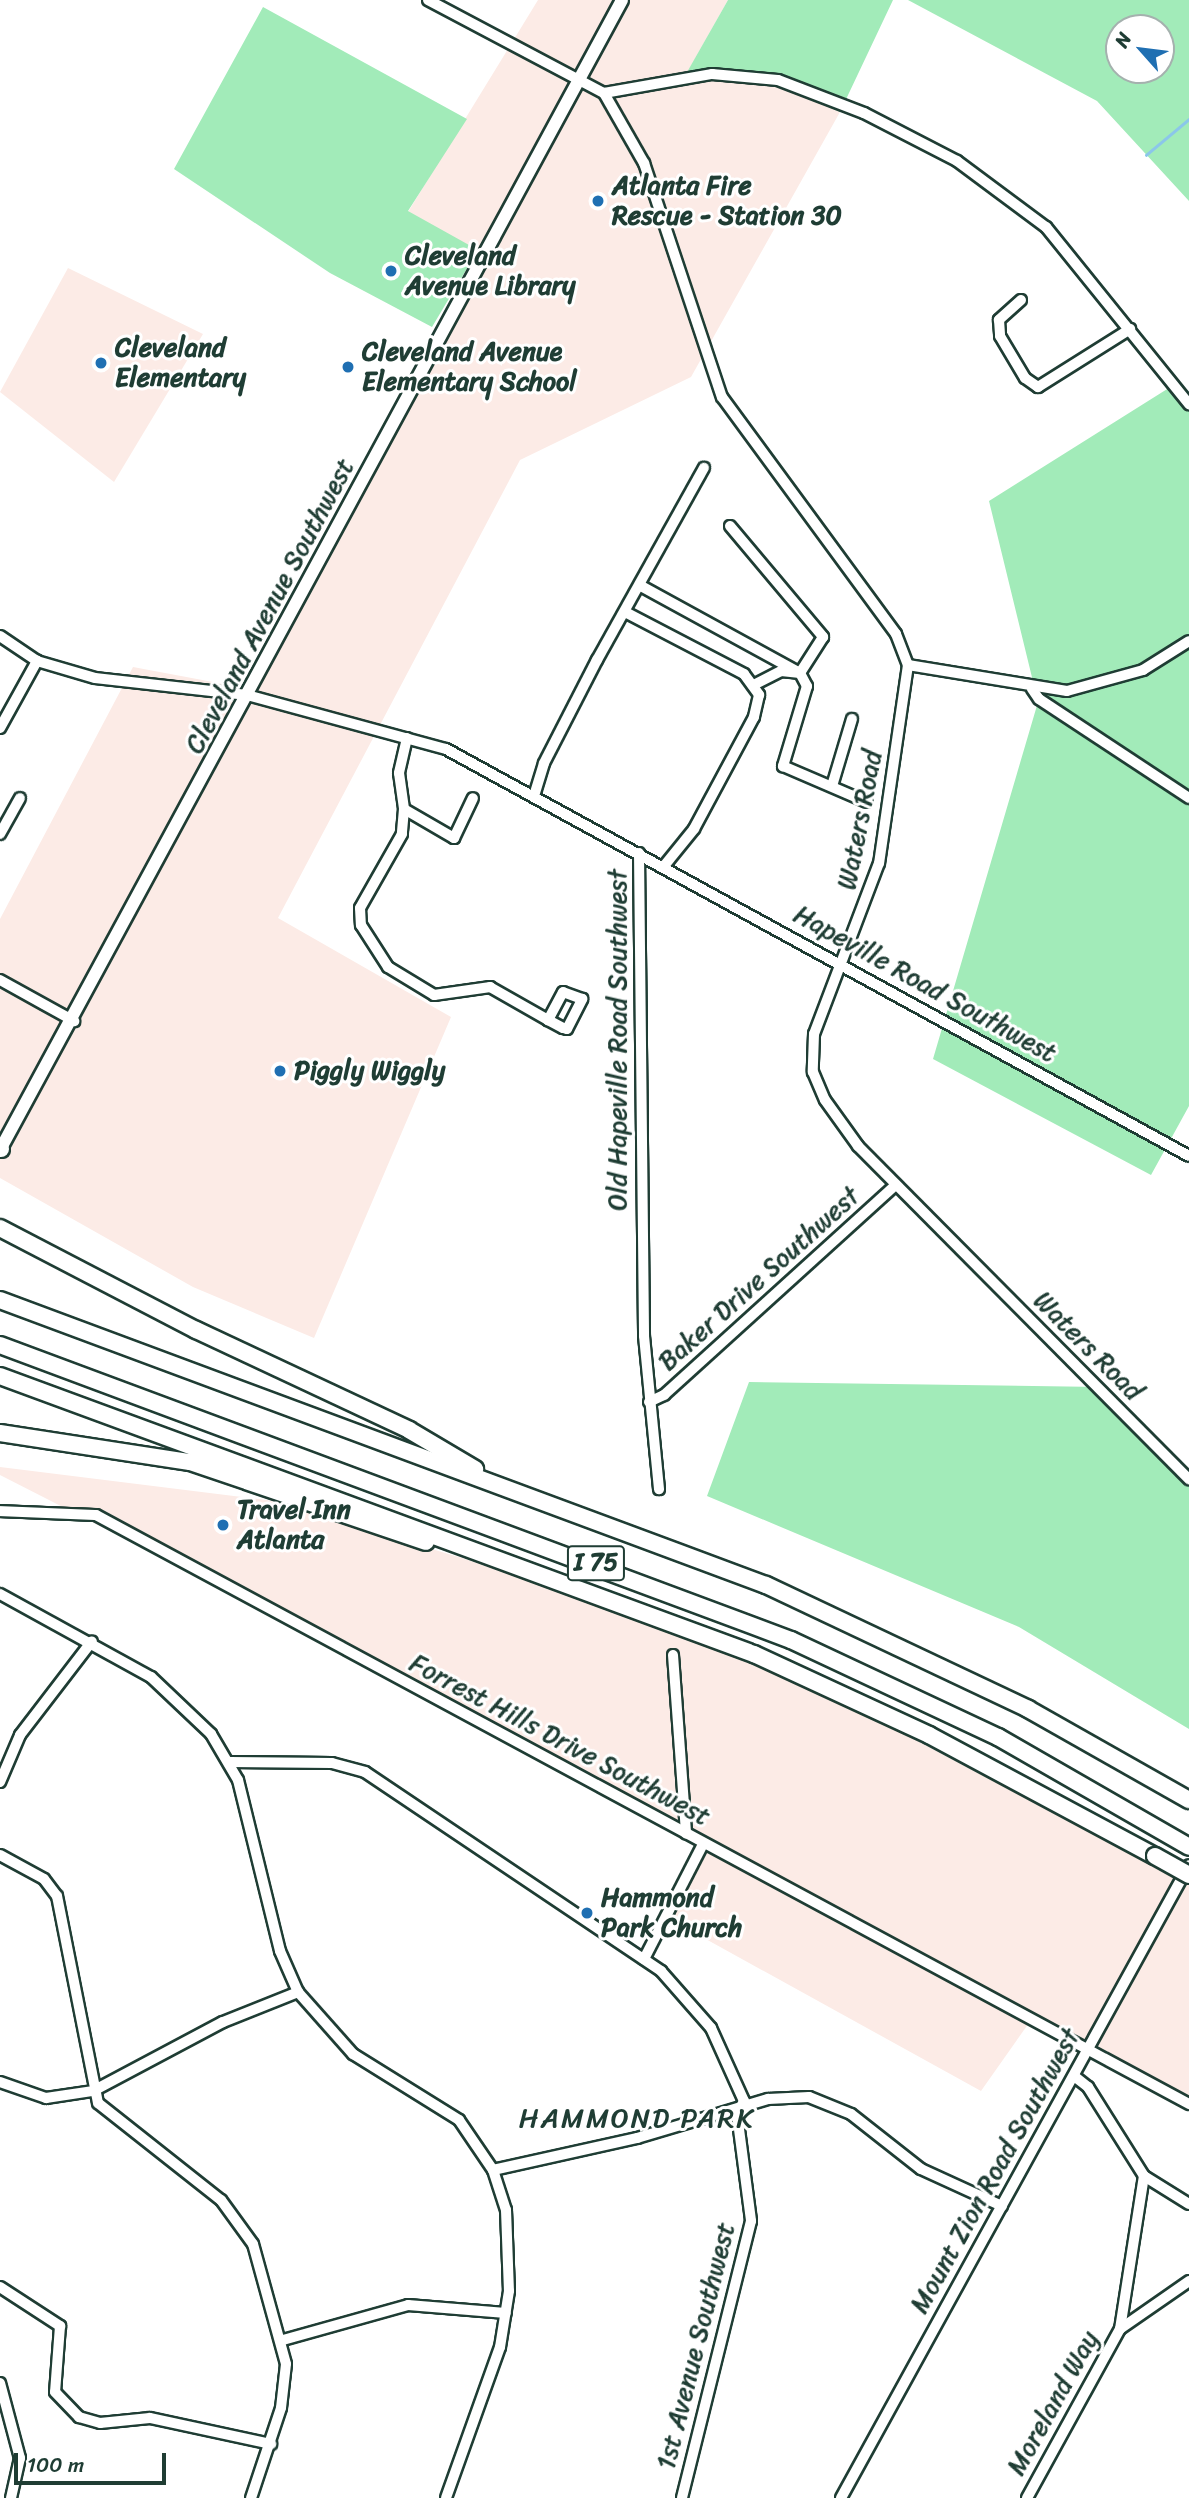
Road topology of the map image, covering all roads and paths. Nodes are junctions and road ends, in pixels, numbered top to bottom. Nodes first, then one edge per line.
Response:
1 (428, 0) edge
2 (622, 0) edge
3 (577, 82) junction
4 (604, 93) junction
5 (1021, 300) dead end
6 (1130, 329) junction
7 (1189, 404) edge
8 (705, 468) dead end
9 (730, 526) dead end
10 (642, 586) junction
11 (627, 613) junction
12 (0, 636) edge
13 (1189, 641) edge
14 (37, 661) junction
15 (908, 665) junction
16 (800, 673) junction
17 (754, 685) junction
18 (1032, 689) junction
19 (247, 695) junction
20 (852, 719) dead end
21 (0, 728) edge
22 (407, 738) junction
23 (832, 786) junction
24 (534, 796) junction
25 (1189, 797) edge
26 (473, 798) dead end
27 (20, 799) dead end
28 (867, 802) dead end
29 (404, 809) junction
30 (0, 834) edge
31 (639, 853) junction
32 (664, 866) junction
33 (842, 964) junction
34 (0, 981) edge
35 (548, 1020) dead end
36 (74, 1021) junction
37 (0, 1149) edge
38 (1189, 1156) edge
39 (896, 1185) junction
40 (0, 1228) edge
41 (0, 1300) edge
42 (0, 1345) edge
43 (0, 1376) edge
44 (649, 1402) junction
45 (0, 1433) edge
46 (1189, 1479) edge
47 (493, 1481) junction
48 (659, 1489) dead end
49 (0, 1511) edge
50 (556, 1578) junction
51 (0, 1594) edge
52 (92, 1641) junction
53 (673, 1656) dead end
54 (230, 1762) junction
55 (0, 1782) edge
56 (1189, 1800) edge
57 (686, 1834) junction
58 (703, 1843) junction
59 (1189, 1847) edge
60 (0, 1855) edge
61 (1189, 1865) edge
62 (1189, 1875) edge
63 (645, 1959) junction
64 (298, 1992) junction
65 (1088, 2050) junction
66 (1074, 2076) junction
67 (0, 2082) edge
68 (93, 2091) junction
69 (1189, 2104) edge
70 (741, 2107) junction
71 (493, 2170) junction
72 (1144, 2176) junction
73 (1189, 2204) edge
74 (1002, 2206) junction
75 (1189, 2281) edge
76 (0, 2287) edge
77 (506, 2313) junction
78 (1120, 2329) junction
79 (283, 2340) junction
80 (0, 2383) edge
81 (271, 2444) junction
82 (11, 2498) edge
83 (251, 2498) edge
84 (446, 2498) edge
85 (682, 2498) edge
86 (841, 2498) edge
87 (1027, 2498) edge

1 - 3 street
2 - 3 main road, Cleveland Avenue Southwest
3 - 4 street
3 - 19 main road, Cleveland Avenue Southwest
4 - 6 street
4 - 15 street
5 - 6 street
6 - 7 street
8 - 10 street
9 - 16 street
10 - 11 street
10 - 16 street
11 - 17 street
11 - 24 street
12 - 14 street, Old Hapeville Road Southwest
13 - 18 street
14 - 19 street, Old Hapeville Road Southwest
14 - 21 street
15 - 18 street
15 - 33 street, Waters Road
16 - 17 street
16 - 23 street
17 - 32 street
18 - 25 street
19 - 22 street, Old Hapeville Road Southwest
19 - 36 main road, Cleveland Avenue Southwest
20 - 23 street
22 - 24 street, Old Hapeville Road Southwest
22 - 29 street
23 - 28 street
24 - 31 street, Old Hapeville Road Southwest
26 - 29 street
27 - 30 street
29 - 35 street
31 - 32 street, Hapeville Road Southwest
31 - 44 street, Old Hapeville Road Southwest
32 - 33 street, Hapeville Road Southwest
33 - 38 street, Hapeville Road Southwest
33 - 39 street, Waters Road
34 - 36 street
36 - 37 main road, Cleveland Avenue Southwest
39 - 44 street, Baker Drive Southwest
39 - 46 street, Waters Road
40 - 47 highway
41 - 47 highway, I 75
42 - 59 highway, I 75
43 - 50 highway
44 - 48 street, Old Hapeville Road Southwest
45 - 50 highway
47 - 56 highway, I 75
49 - 57 street, Forrest Hills Drive Southwest
50 - 62 highway, bridge
51 - 52 street
52 - 54 street
52 - 55 street
53 - 57 street
54 - 63 street, 1st Avenue Southwest
54 - 64 street
57 - 58 street, Forrest Hills Drive Southwest
58 - 63 street
58 - 65 street, Forrest Hills Drive Southwest
60 - 68 street
61 - 65 street, Mount Zion Road Southwest
63 - 70 street, 1st Avenue Southwest
64 - 68 street
64 - 71 street
65 - 66 street, Mount Zion Road Southwest
65 - 69 street, Forrest Hills Drive Southwest
66 - 72 street
66 - 74 street, Mount Zion Road Southwest
67 - 68 street
68 - 79 street
70 - 71 street
70 - 74 street
70 - 85 street, 1st Avenue Southwest
71 - 77 street
72 - 73 street
72 - 78 street, Moreland Way
74 - 86 street, Mount Zion Road Southwest
75 - 78 street, Moreland Way
76 - 81 street
77 - 79 street
77 - 84 street
78 - 87 street, Moreland Way
79 - 81 street
80 - 82 street
81 - 83 street

